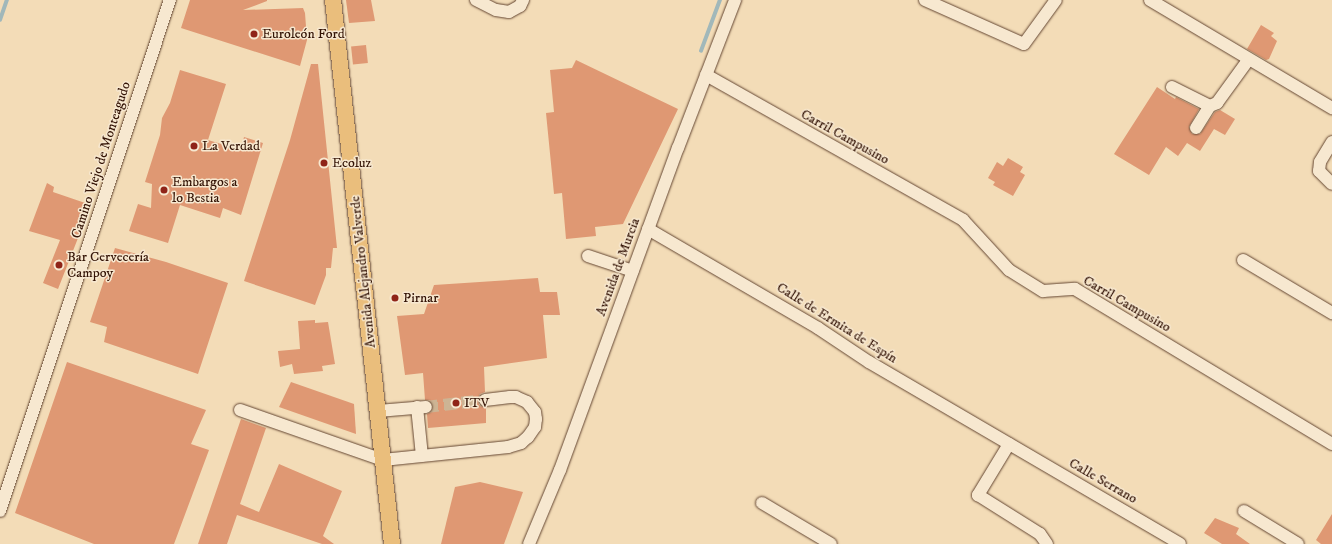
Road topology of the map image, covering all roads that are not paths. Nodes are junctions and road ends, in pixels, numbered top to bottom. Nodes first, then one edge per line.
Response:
1 (170, 0) edge
2 (333, 0) edge
3 (476, 0) edge
4 (522, 0) edge
5 (735, 0) edge
6 (925, 0) edge
7 (1056, 0) edge
8 (1150, 0) edge
9 (1248, 58) junction
10 (706, 75) junction
11 (1172, 87) dead end
12 (1210, 106) junction
13 (1332, 108) edge
14 (1196, 128) dead end
15 (1332, 142) edge
16 (1332, 184) edge
17 (648, 229) junction
18 (588, 256) dead end
19 (1243, 260) dead end
20 (633, 271) junction
21 (1332, 313) edge
22 (485, 400) tunnel mouth
23 (240, 410) dead end
24 (378, 411) junction
25 (1009, 444) junction
26 (1332, 444) edge
27 (422, 456) junction
28 (383, 460) junction
29 (762, 503) dead end
30 (0, 511) edge
31 (1244, 511) dead end
32 (392, 544) edge
33 (529, 544) edge
34 (831, 544) edge
35 (1047, 544) edge
36 (1180, 544) edge
37 (1298, 544) edge

1 - 30 street, Camino Viejo de Monteagudo
2 - 24 main road, Avenida Alejandro Valverde
3 - 4 street
5 - 10 street, Avenida de Murcia
6 - 7 street
8 - 9 street
9 - 12 street
9 - 13 street
10 - 17 street, Avenida de Murcia
10 - 26 street, Carril Campusino
11 - 12 street
12 - 14 street
15 - 16 street
17 - 20 street, Avenida de Murcia
17 - 25 street, Calle de Ermita de Espín
18 - 20 street
19 - 21 street
20 - 33 street, Avenida de Murcia
22 - 27 street
23 - 28 street
24 - 27 street
24 - 28 main road, Avenida Alejandro Valverde
25 - 35 street
25 - 36 street, Calle Serrano
27 - 28 street
28 - 32 main road, Avenida Alejandro Valverde
29 - 34 street
31 - 37 street

